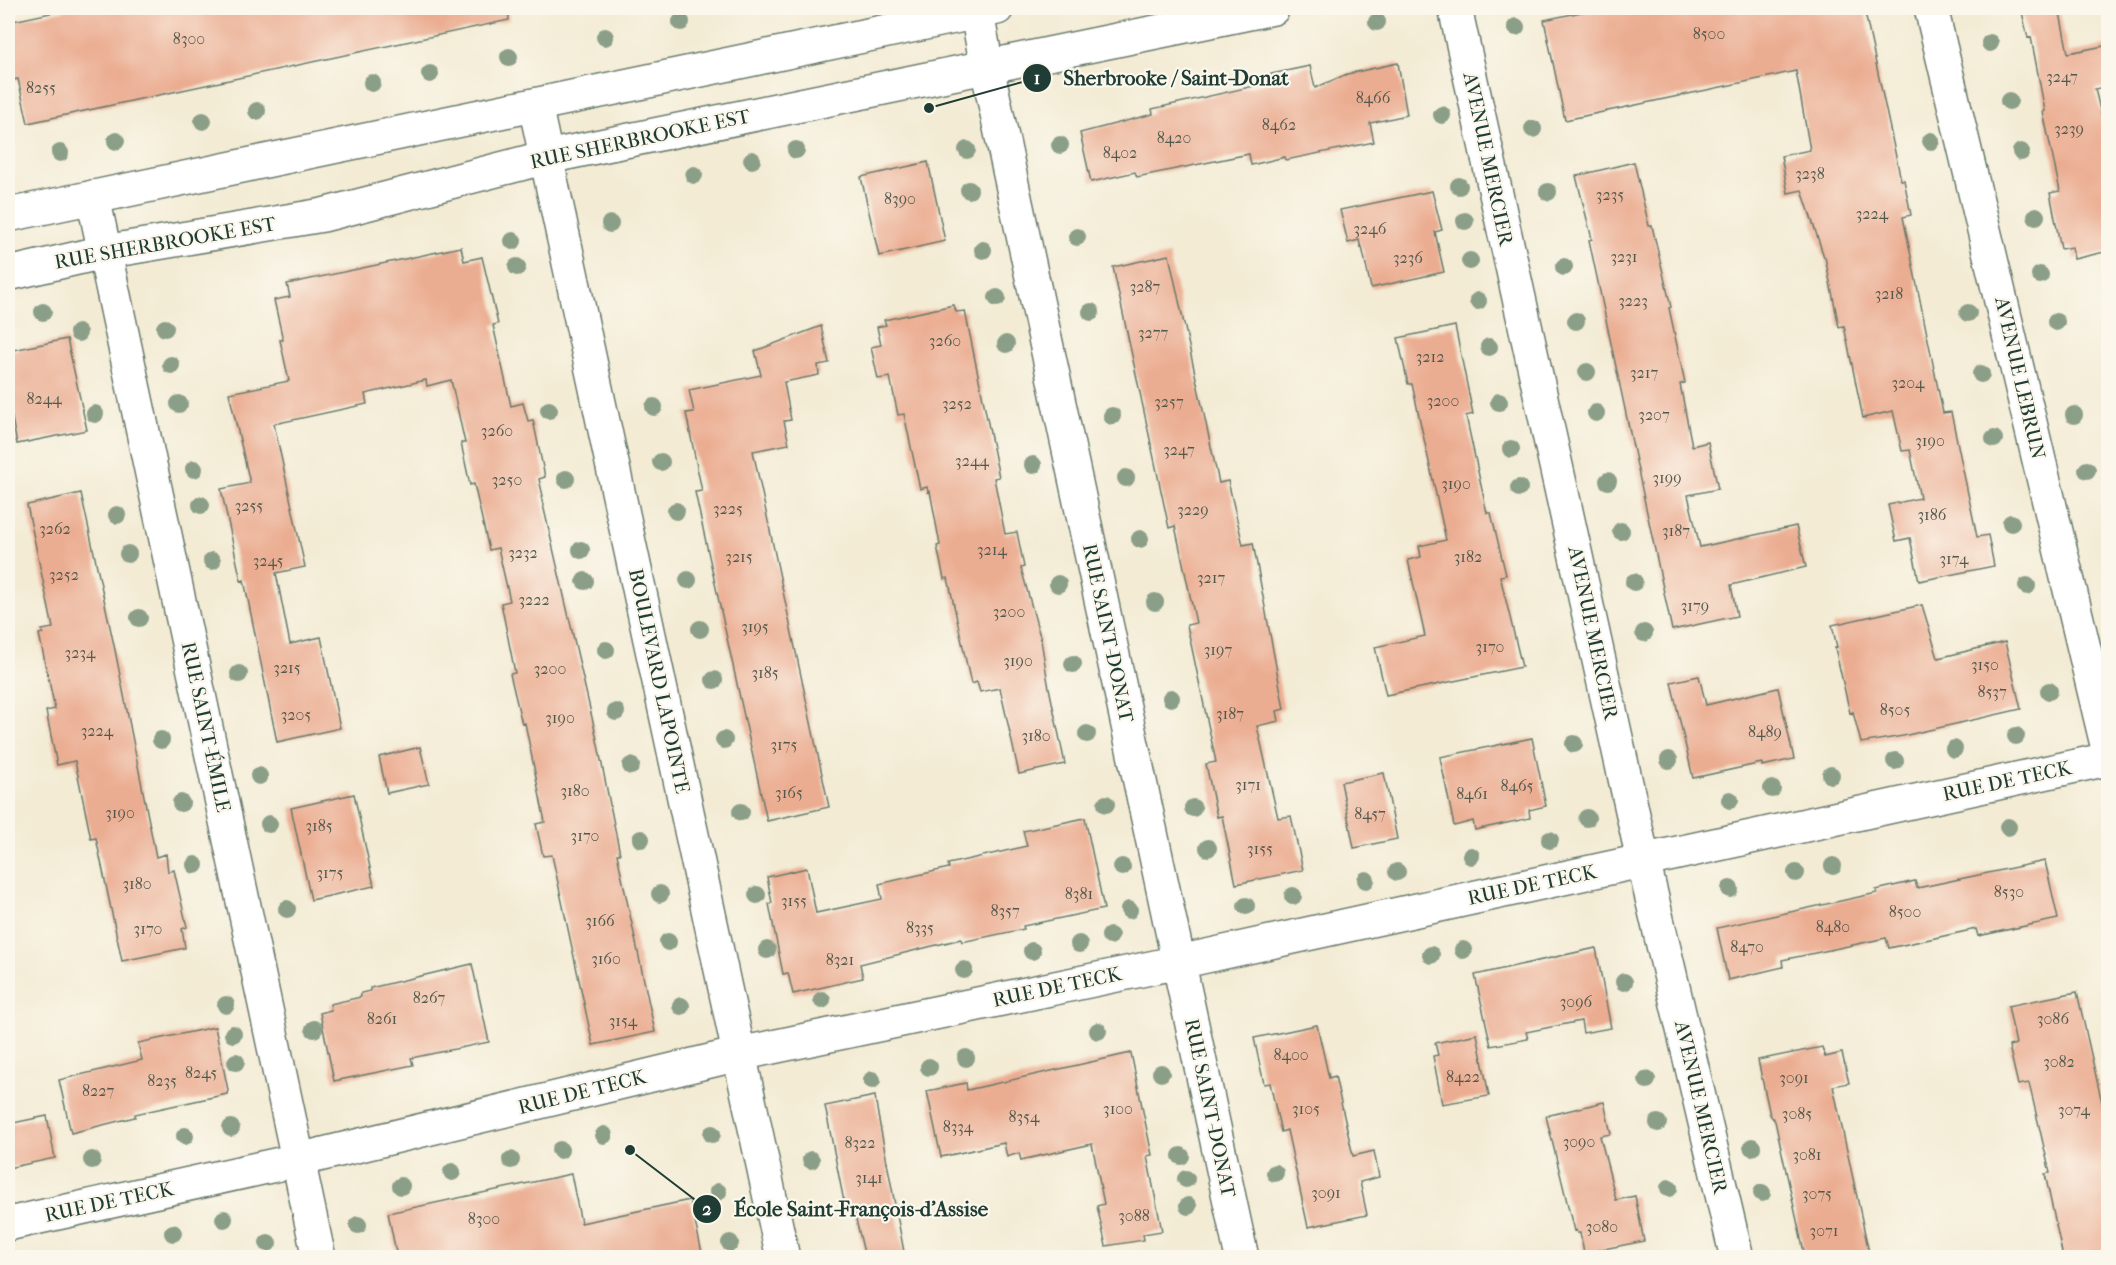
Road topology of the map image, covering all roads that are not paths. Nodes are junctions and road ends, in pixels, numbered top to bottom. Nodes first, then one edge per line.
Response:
1 (1273, 8) edge
2 (1455, 8) edge
3 (1931, 8) edge
4 (984, 9) edge
5 (987, 67) junction
6 (535, 105) junction
7 (547, 157) junction
8 (93, 197) junction
9 (8, 215) edge
10 (104, 252) junction
11 (8, 274) edge
12 (2109, 749) edge
13 (2109, 759) edge
14 (1644, 861) junction
15 (1179, 962) junction
16 (739, 1054) junction
17 (298, 1160) junction
18 (8, 1224) edge
19 (319, 1257) edge
20 (783, 1257) edge
21 (1242, 1257) edge
22 (1737, 1257) edge

1 - 5 street, RUE SHERBROOKE EST
2 - 14 street, AVENUE MERCIER
3 - 12 street, AVENUE LEBRUN
4 - 5 street, RUE SAINT-DONAT
4 - 6 street
5 - 7 street, RUE SHERBROOKE EST
5 - 15 street, RUE SAINT-DONAT
6 - 7 street, BOULEVARD LAPOINTE
6 - 8 street
7 - 10 street, RUE SHERBROOKE EST
7 - 16 street, BOULEVARD LAPOINTE
8 - 9 street
8 - 10 street, RUE SAINT-ÉMILE
10 - 11 street, RUE SHERBROOKE EST
10 - 17 street, RUE SAINT-ÉMILE
13 - 14 street, RUE DE TECK
14 - 15 street, RUE DE TECK
14 - 22 street, AVENUE MERCIER
15 - 16 street, RUE DE TECK
15 - 21 street, RUE SAINT-DONAT
16 - 17 street, RUE DE TECK
16 - 20 street, BOULEVARD LAPOINTE
17 - 18 street, RUE DE TECK
17 - 19 street, RUE SAINT-ÉMILE

